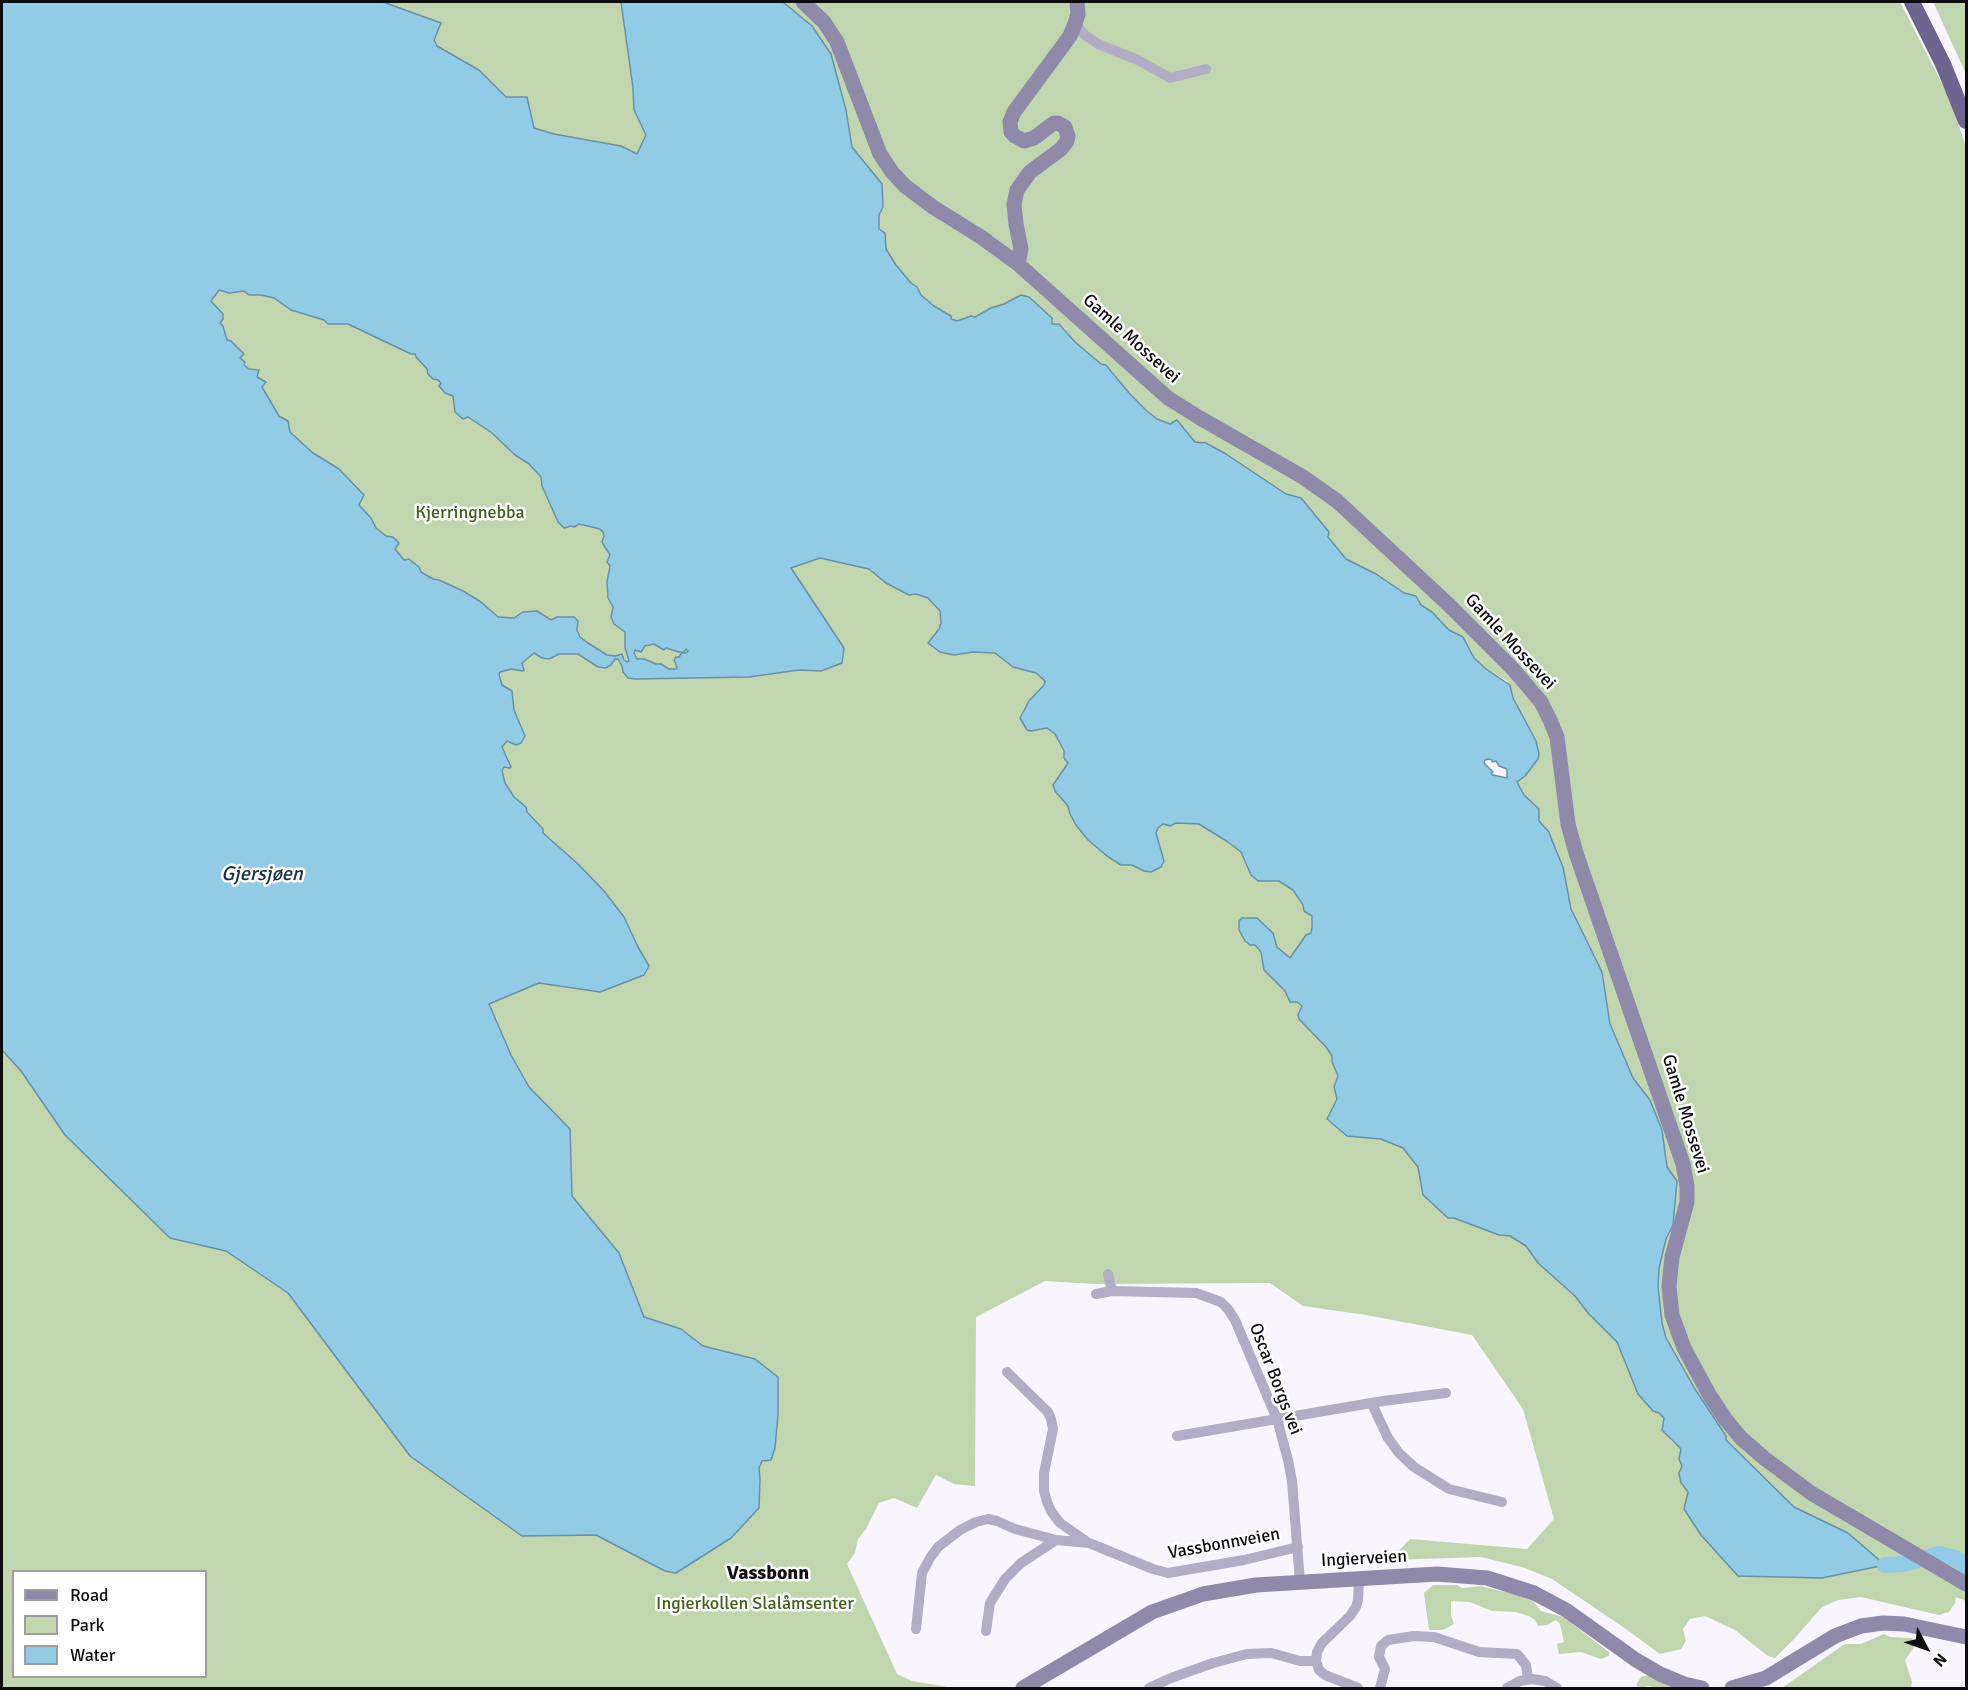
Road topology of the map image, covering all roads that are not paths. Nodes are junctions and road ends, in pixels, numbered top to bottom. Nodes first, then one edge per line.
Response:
1 (803, 2) edge
2 (1077, 2) edge
3 (1912, 2) edge
4 (1921, 2) edge
5 (1076, 24) junction
6 (1206, 69) dead end
7 (1966, 99) edge
8 (1966, 121) edge
9 (1018, 264) junction
10 (1108, 1275) dead end
11 (1112, 1291) junction
12 (1096, 1294) dead end
13 (1007, 1372) dead end
14 (1446, 1393) dead end
15 (1372, 1404) junction
16 (1276, 1419) junction
17 (1177, 1436) dead end
18 (1502, 1502) dead end
19 (1056, 1540) junction
20 (1089, 1543) junction
21 (1298, 1547) junction
22 (1359, 1579) junction
23 (1300, 1582) junction
24 (1966, 1584) edge
25 (915, 1629) dead end
26 (986, 1631) dead end
27 (1966, 1637) edge
28 (1316, 1661) junction
29 (1528, 1679) junction
30 (1023, 1689) edge
31 (1149, 1689) edge
32 (1358, 1689) edge
33 (1380, 1689) edge
34 (1507, 1689) edge
35 (1557, 1689) edge
36 (1702, 1689) edge
37 (1732, 1689) edge

1 - 9 main road, Gamle Mossevei
2 - 5 main road
3 - 8 highway
4 - 7 highway
5 - 6 street
5 - 9 main road
9 - 24 main road, Gamle Mossevei
10 - 11 street
11 - 12 street, Oscar Borgs vei
11 - 16 street, Oscar Borgs vei
13 - 20 street, Vassbonnveien
14 - 15 street
15 - 16 street
15 - 18 street
16 - 17 street
16 - 21 street, Oscar Borgs vei
19 - 20 street, Vassbonnveien
19 - 25 street, Vassbonnveien
19 - 26 street
20 - 21 street, Vassbonnveien
21 - 23 street, Oscar Borgs vei
22 - 23 main road, Ingierveien
22 - 28 street
22 - 36 main road, Ingierveien
23 - 30 main road, Ingierveien
27 - 37 main road
28 - 31 street
28 - 32 street
29 - 33 street
29 - 34 street
29 - 35 street

